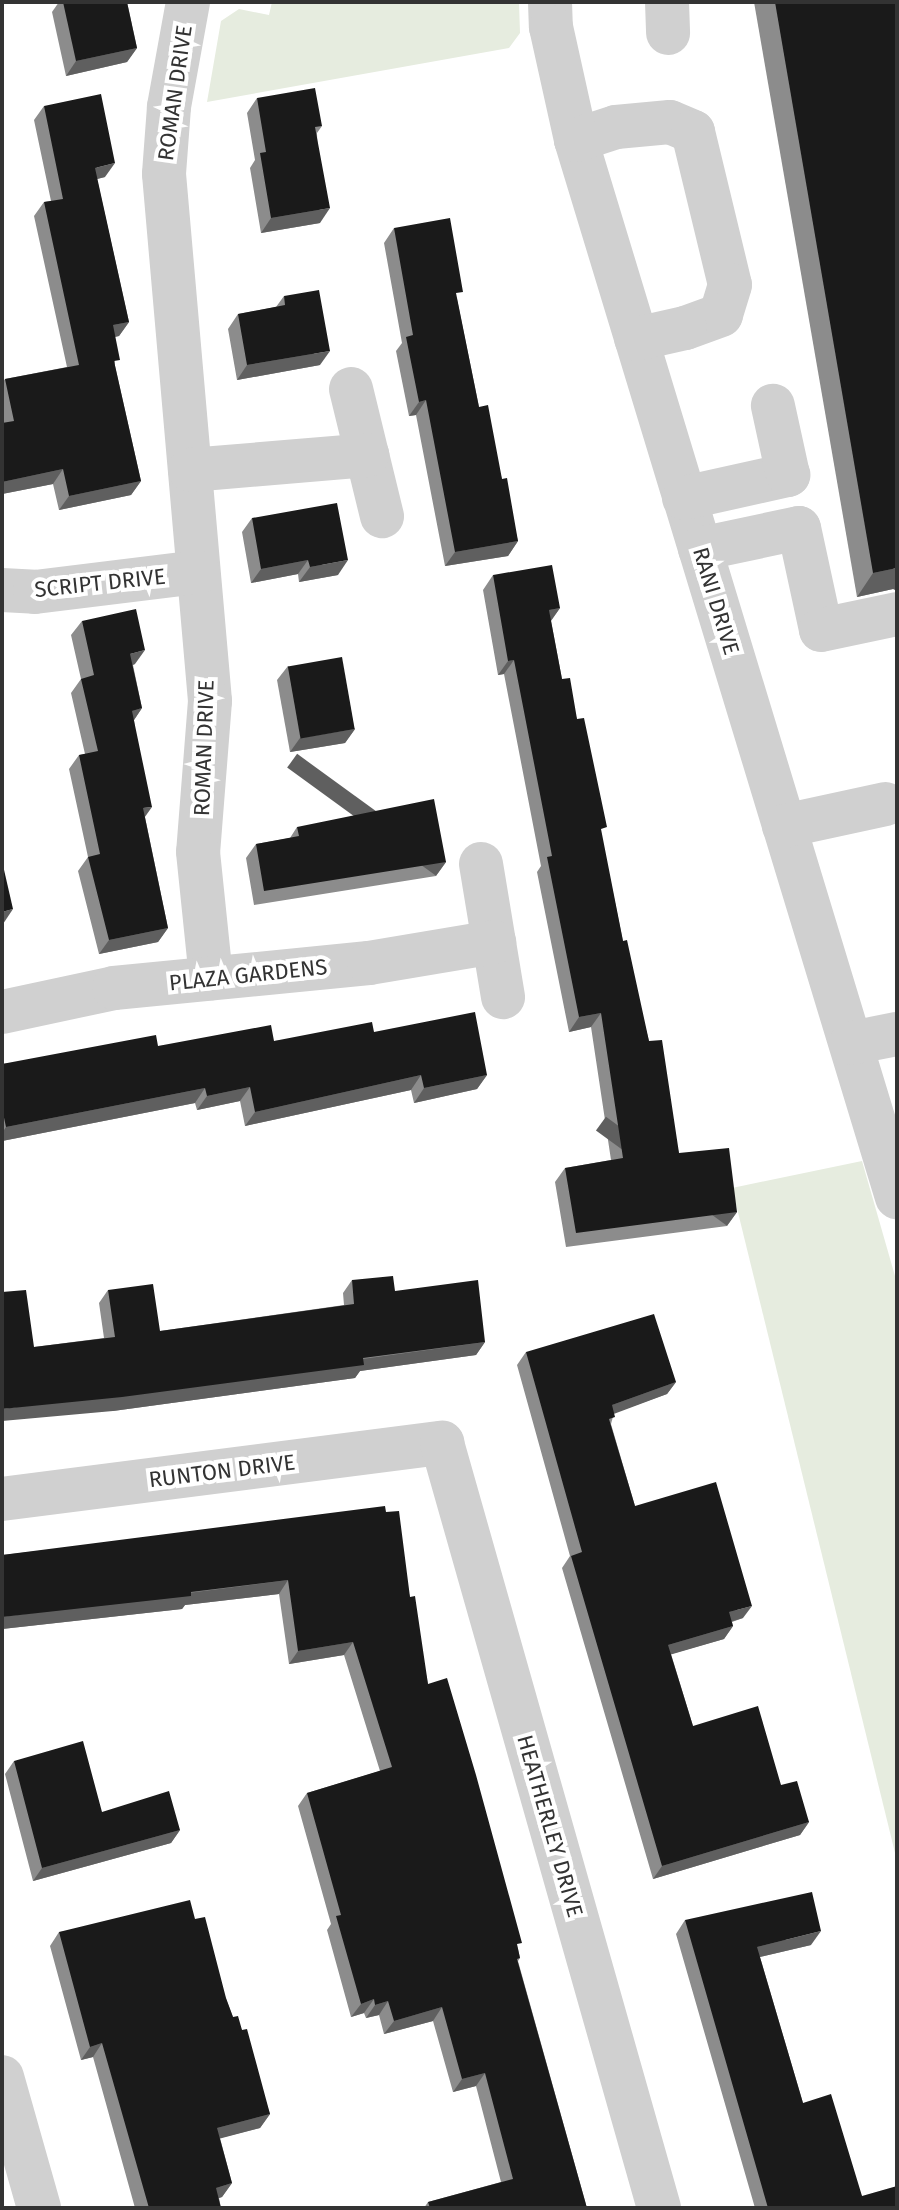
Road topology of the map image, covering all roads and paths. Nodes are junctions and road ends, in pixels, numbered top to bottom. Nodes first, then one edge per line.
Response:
1 (188, 2) edge
2 (550, 2) edge
3 (576, 140) junction
4 (636, 339) junction
5 (351, 389) dead end
6 (773, 406) dead end
7 (367, 455) junction
8 (190, 470) junction
9 (684, 498) junction
10 (382, 516) dead end
11 (700, 549) junction
12 (198, 572) junction
13 (2, 590) edge
14 (897, 614) edge
15 (886, 804) dead end
16 (784, 826) junction
17 (481, 864) dead end
18 (494, 942) junction
19 (211, 978) junction
20 (503, 997) dead end
21 (2, 1012) edge
22 (897, 1034) edge
23 (851, 1043) junction
24 (897, 1197) edge
25 (442, 1443) joint
26 (2, 1499) edge
27 (2, 2077) edge
28 (39, 2208) edge
29 (659, 2208) edge

1 - 8 street, ROMAN DRIVE
2 - 3 street, RANI DRIVE
3 - 4 street, RANI DRIVE
3 - 4 street
4 - 9 street, RANI DRIVE
5 - 7 street
6 - 9 street
7 - 8 street
7 - 10 street
8 - 12 street, ROMAN DRIVE
9 - 11 street, RANI DRIVE
11 - 14 street
11 - 16 street, RANI DRIVE
12 - 13 street, SCRIPT DRIVE
12 - 19 street, ROMAN DRIVE
15 - 16 street
16 - 23 street, RANI DRIVE
17 - 18 street
18 - 19 street, PLAZA GARDENS
18 - 20 street
19 - 21 street, PLAZA GARDENS
22 - 23 street
23 - 24 street, RANI DRIVE
25 - 26 street, RUNTON DRIVE
25 - 29 street, HEATHERLEY DRIVE
27 - 28 street

